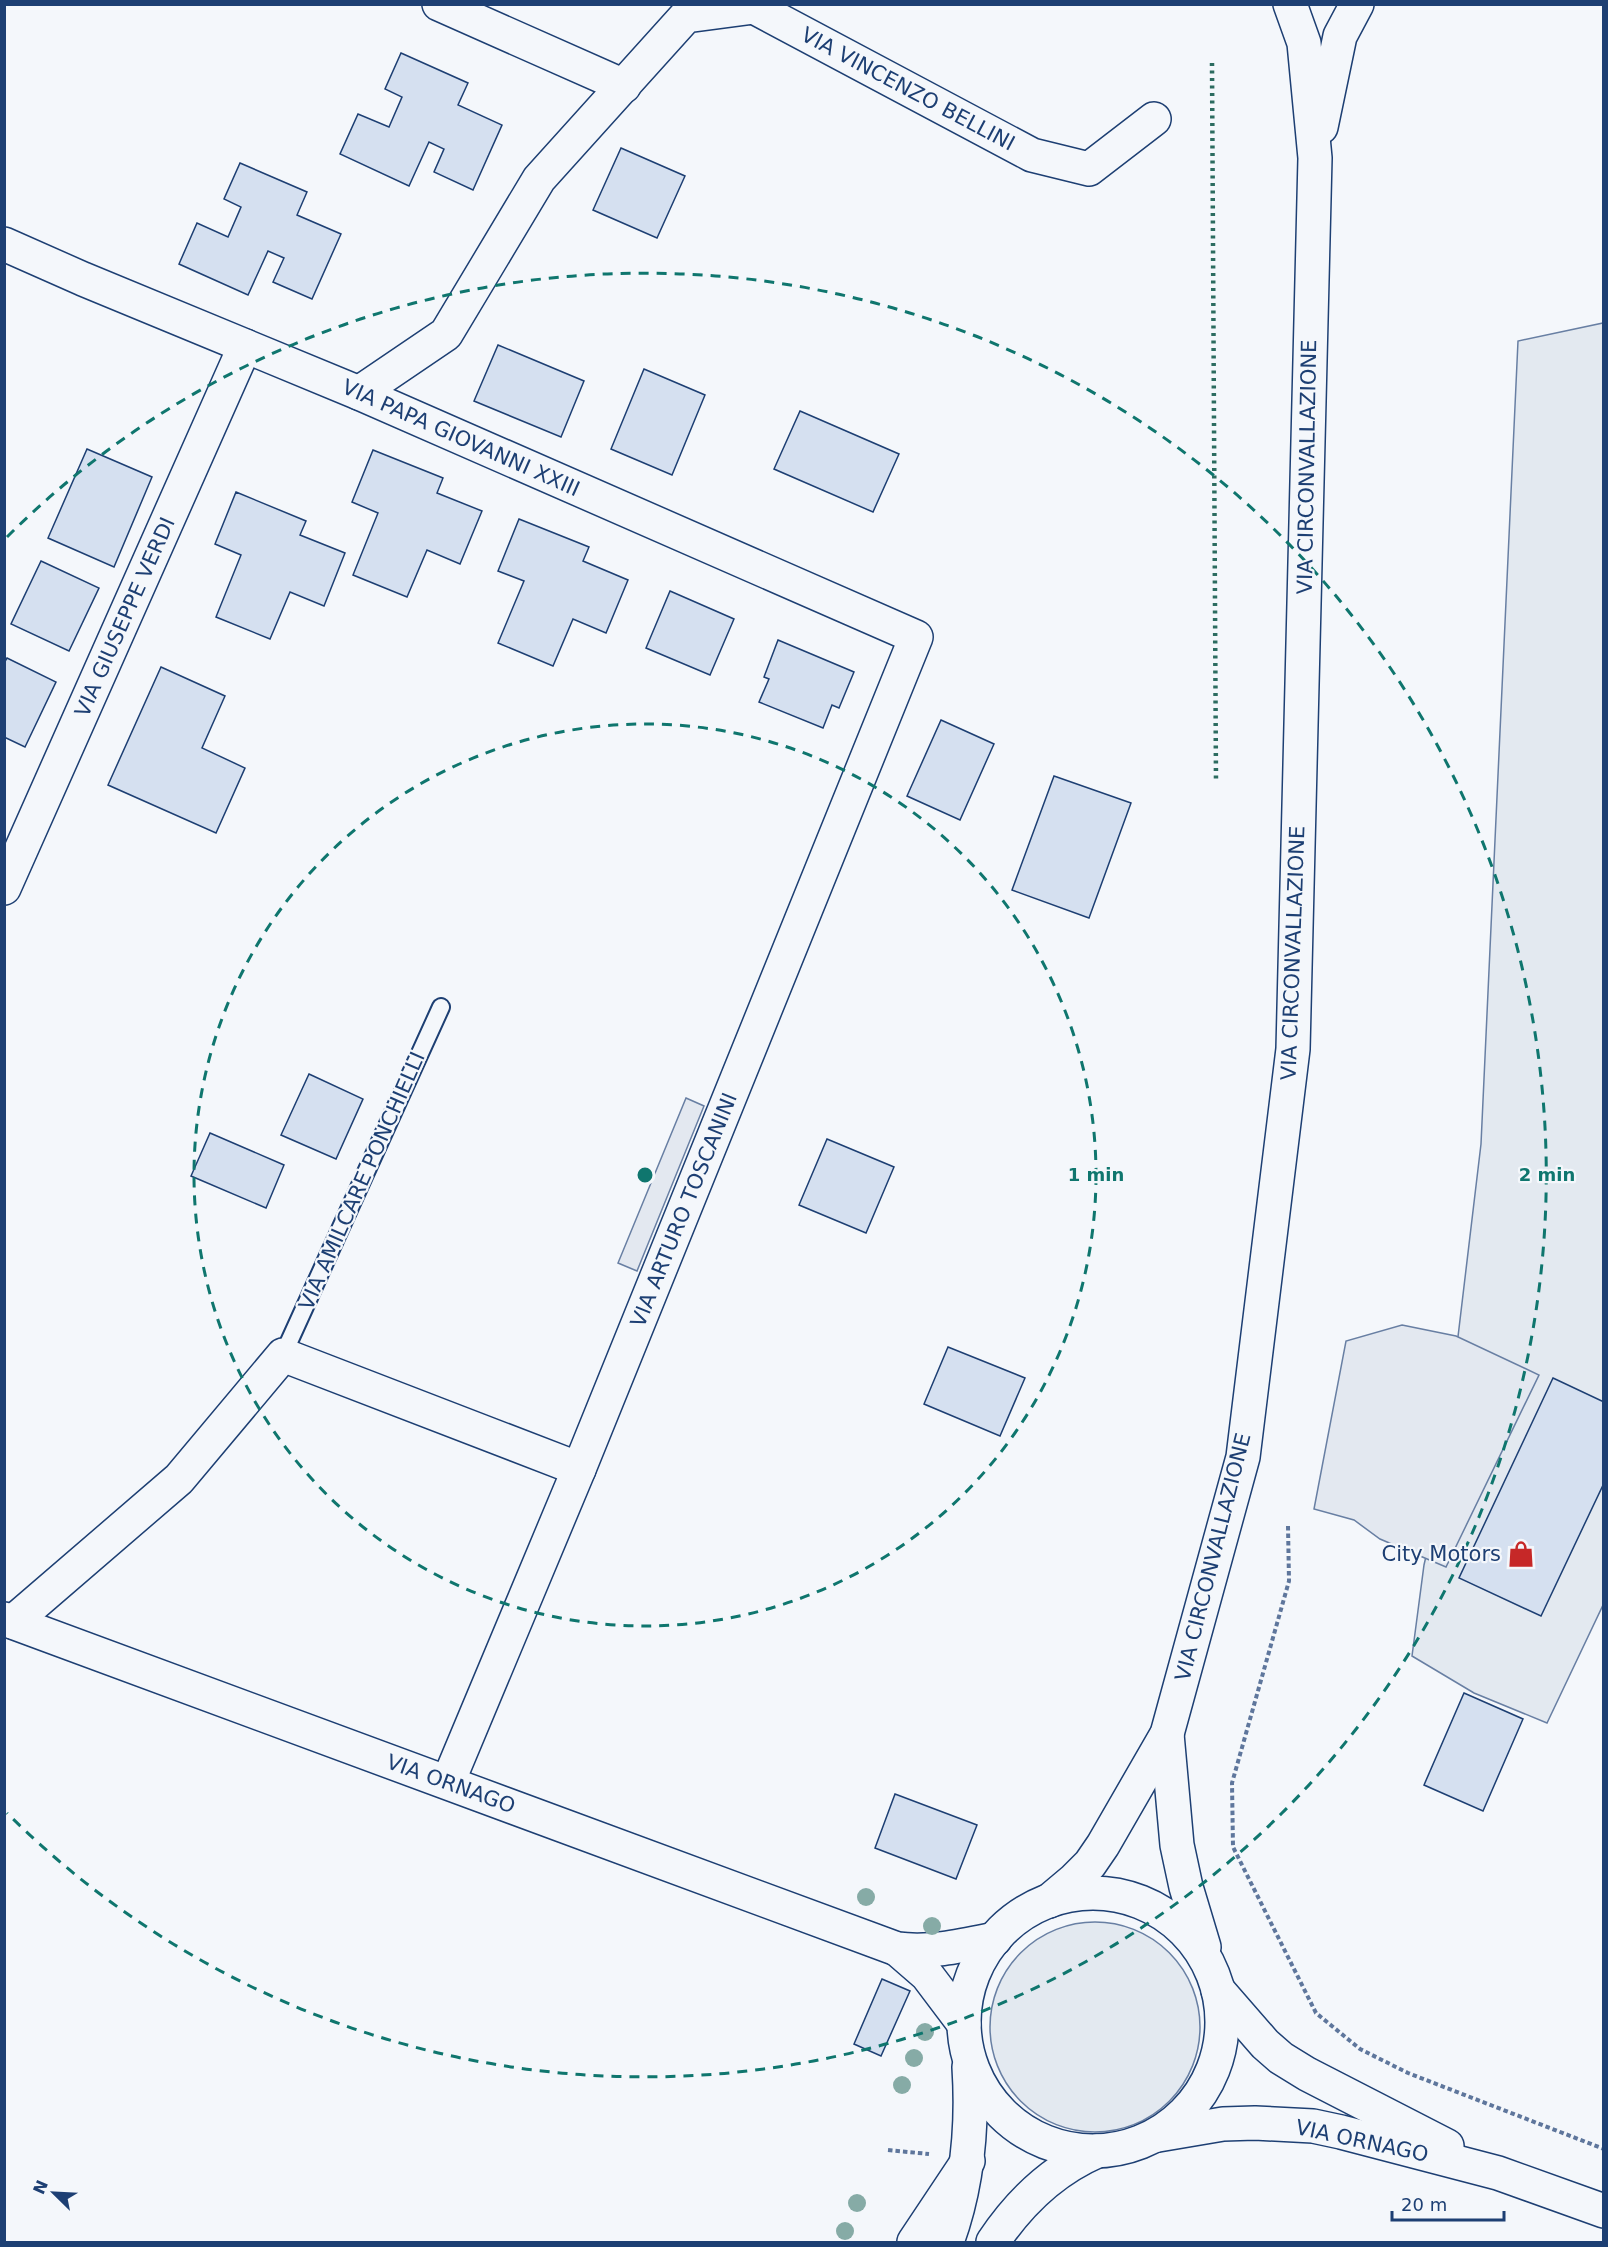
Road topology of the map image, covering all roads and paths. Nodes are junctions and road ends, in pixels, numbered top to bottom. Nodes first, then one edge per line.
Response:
1 (439, 4) edge
2 (1290, 4) edge
3 (1356, 4) edge
4 (624, 86) junction
5 (1154, 119) dead end
6 (1315, 158) junction
7 (4, 244) edge
8 (245, 346) junction
9 (359, 393) junction
10 (916, 637) joint
11 (4, 888) edge
12 (441, 1007) dead end
13 (283, 1355) junction
14 (579, 1469) junction
15 (1288, 1526) dead end
16 (9, 1621) edge
17 (1167, 1734) junction
18 (448, 1782) junction
19 (1049, 1901) junction
20 (995, 1939) junction
21 (897, 1949) junction
22 (1214, 1979) junction
23 (966, 2039) junction
24 (1153, 2136) junction
25 (1604, 2149) edge
26 (888, 2151) dead end
27 (1097, 2151) junction
28 (933, 2155) dead end
29 (968, 2161) junction
30 (1498, 2174) junction
31 (1604, 2211) edge
32 (914, 2242) edge
33 (947, 2242) edge
34 (993, 2242) edge

1 - 4 street
2 - 6 street, VIA CIRCONVALLAZIONE
3 - 6 street, VIA CIRCONVALLAZIONE
4 - 5 street, VIA VINCENZO BELLINI
4 - 9 street, VIA VINCENZO BELLINI
6 - 17 street, VIA CIRCONVALLAZIONE
7 - 8 street, VIA PAPA GIOVANNI XXIII
8 - 9 street, VIA PAPA GIOVANNI XXIII
8 - 11 street, VIA GIUSEPPE VERDI
9 - 10 street, VIA PAPA GIOVANNI XXIII
10 - 14 street, VIA ARTURO TOSCANINI
12 - 13 lane, VIA AMILCARE PONCHIELLI
13 - 14 street
13 - 16 street, VIA AMILCARE PONCHIELLI
14 - 18 street, VIA ARTURO TOSCANINI
15 - 25 path
16 - 18 street, VIA ORNAGO
17 - 19 street, VIA CIRCONVALLAZIONE
17 - 22 street, VIA CIRCONVALLAZIONE
18 - 21 street, VIA ORNAGO
19 - 20 street, VIA CIRCONVALLAZIONE
19 - 22 street, VIA CIRCONVALLAZIONE
20 - 21 street, VIA ORNAGO
20 - 23 street, VIA CIRCONVALLAZIONE
21 - 23 street, VIA ORNAGO
22 - 24 street, VIA CIRCONVALLAZIONE
22 - 30 street, VIA ORNAGO
23 - 27 street, VIA CIRCONVALLAZIONE
23 - 29 street, VIA CIRCONVALLAZIONE
24 - 27 street, VIA CIRCONVALLAZIONE
24 - 30 street, VIA ORNAGO
26 - 28 path
27 - 34 street, VIA CIRCONVALLAZIONE
29 - 32 street
29 - 33 street, VIA CIRCONVALLAZIONE
30 - 31 street, VIA ORNAGO

